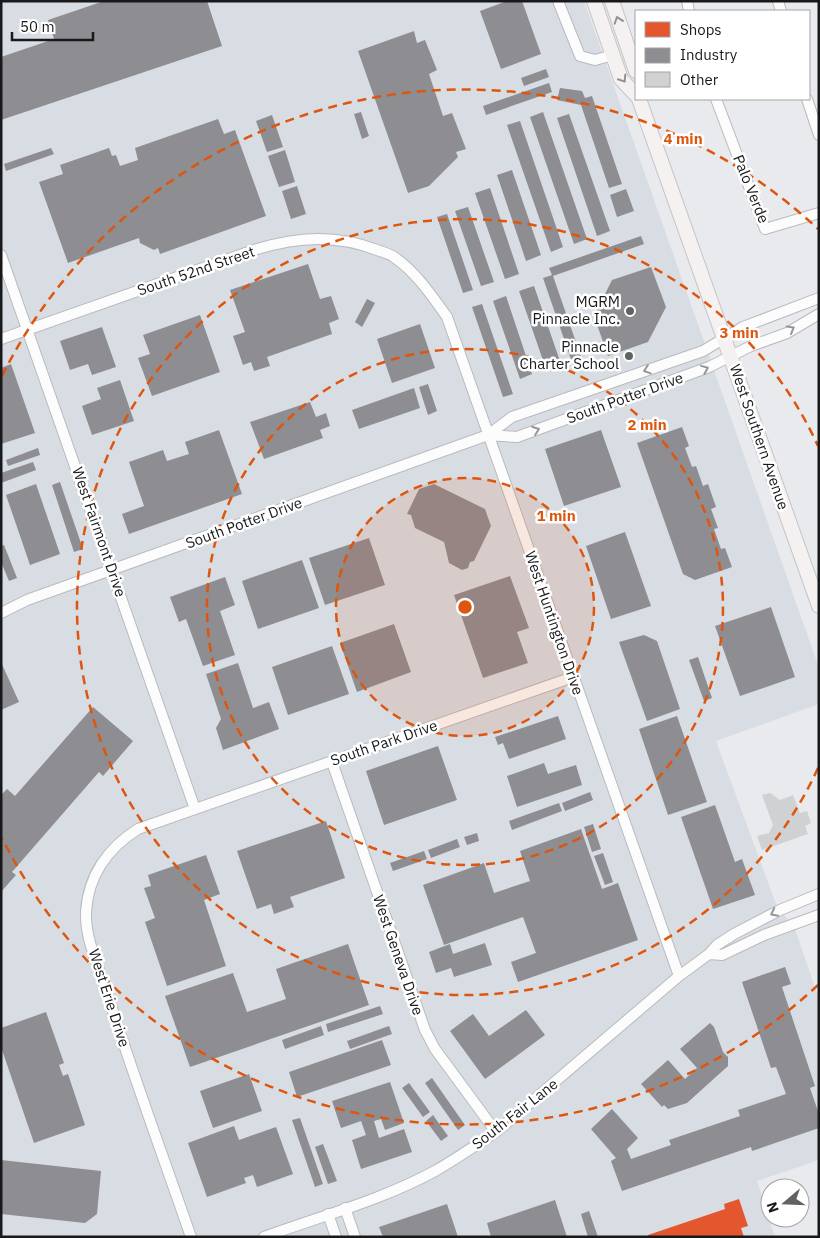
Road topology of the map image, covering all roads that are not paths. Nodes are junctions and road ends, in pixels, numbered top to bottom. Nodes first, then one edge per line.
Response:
1 (558, 1) edge
2 (594, 1) edge
3 (612, 1) edge
4 (612, 55) junction
5 (635, 68) edge
6 (635, 94) edge
7 (638, 100) edge
8 (716, 100) edge
9 (806, 100) edge
10 (819, 135) edge
11 (819, 212) edge
12 (1, 255) edge
13 (394, 256) joint
14 (819, 298) edge
15 (819, 314) edge
16 (28, 329) junction
17 (724, 338) junction
18 (1, 339) edge
19 (731, 356) junction
20 (488, 435) junction
21 (112, 570) junction
22 (819, 606) edge
23 (1, 613) edge
24 (573, 677) junction
25 (332, 762) junction
26 (195, 809) junction
27 (819, 894) edge
28 (819, 915) edge
29 (709, 954) junction
30 (679, 976) junction
31 (496, 1132) junction
32 (345, 1208) junction
33 (328, 1214) junction
34 (191, 1237) edge
35 (264, 1237) edge
36 (336, 1237) edge
37 (355, 1237) edge

1 - 4 street
2 - 4 main road
5 -> 3 main road
4 -> 6 main road
7 - 17 main road, West Southern Avenue
8 - 11 street, Palo Verde
9 - 10 street
12 - 16 street, West Fairmont Drive
13 - 16 street, South 52nd Street
13 - 20 street, West Huntington Drive
14 - 17 street, South Potter Drive
19 -> 15 street, South Potter Drive
16 - 18 street, South 52nd Street
16 - 21 street, West Fairmont Drive
17 - 19 main road, West Southern Avenue
17 -> 20 street, South Potter Drive
20 -> 19 street, South Potter Drive
19 - 22 main road, West Southern Avenue
20 - 21 street, South Potter Drive
20 - 24 street, West Huntington Drive
21 - 23 street, South Potter Drive
21 - 26 street, West Fairmont Drive
24 - 25 street, South Park Drive
24 - 30 street, West Huntington Drive
25 - 26 street, South Park Drive
25 - 31 street, West Geneva Drive
26 - 34 street, West Erie Drive
27 -> 29 street, South Fair Lane
28 - 29 street, South Fair Lane
29 - 30 street, South Fair Lane
30 - 31 street, South Fair Lane
31 - 32 street, South Fair Lane
32 - 33 street, South Fair Lane
32 - 37 street
33 - 35 street, South Fair Lane
33 - 36 street

